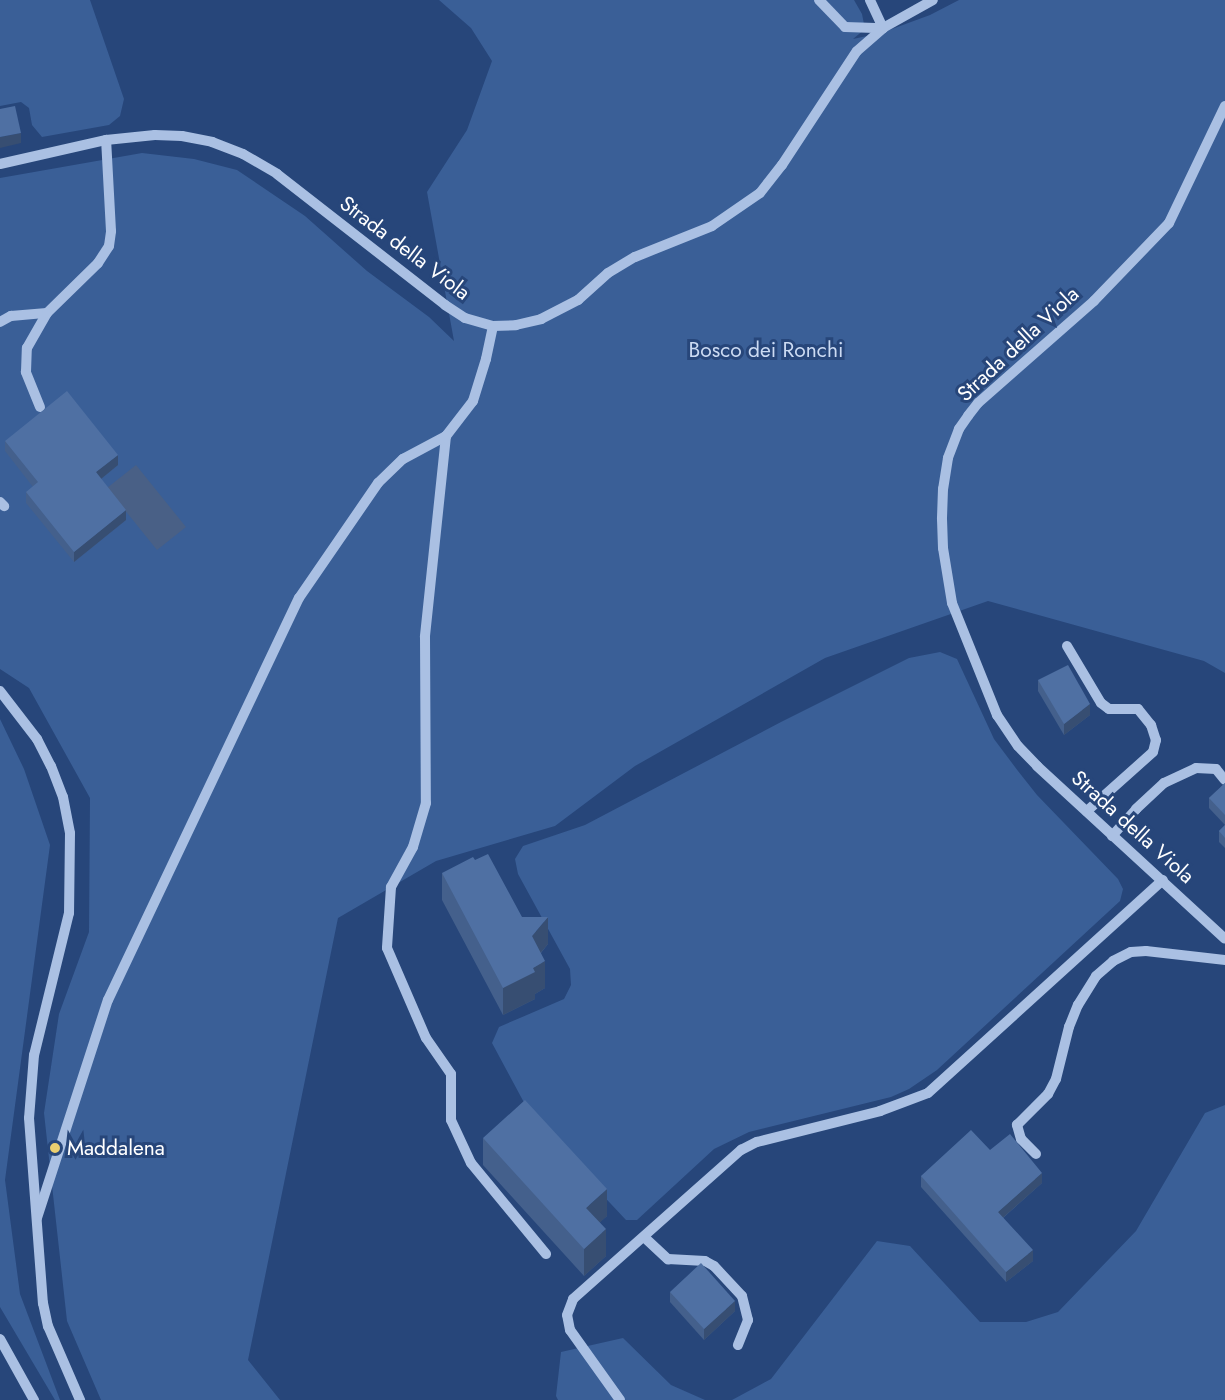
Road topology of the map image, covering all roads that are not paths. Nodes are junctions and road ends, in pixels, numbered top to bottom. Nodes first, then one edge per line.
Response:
1 (819, 0) edge
2 (870, 0) edge
3 (933, 0) edge
4 (883, 28) junction
5 (1225, 106) edge
6 (106, 140) junction
7 (0, 164) edge
8 (47, 313) junction
9 (0, 322) edge
10 (493, 326) junction
11 (40, 407) dead end
12 (446, 436) junction
13 (1067, 646) dead end
14 (0, 691) edge
15 (1225, 780) edge
16 (1087, 811) junction
17 (1112, 836) junction
18 (1163, 880) junction
19 (1225, 939) edge
20 (1225, 960) edge
21 (1036, 1154) dead end
22 (37, 1218) junction
23 (644, 1237) junction
24 (546, 1254) dead end
25 (0, 1339) edge
26 (738, 1345) dead end
27 (34, 1400) edge
28 (80, 1400) edge
29 (620, 1400) edge

1 - 4 street
2 - 4 street
3 - 4 street, Strada della Viola
4 - 10 street, Strada della Viola
5 - 16 street, Strada della Viola
6 - 7 street, Strada della Viola
6 - 8 street
6 - 10 street, Strada della Viola
8 - 9 street
8 - 11 street
10 - 12 street
12 - 22 street
12 - 24 street
13 - 16 street
14 - 22 street
15 - 17 street
16 - 17 street, Strada della Viola
17 - 18 street, Strada della Viola
18 - 19 street, Strada della Viola
18 - 23 street
20 - 21 street
22 - 28 street
23 - 26 street
23 - 29 street
25 - 27 street

